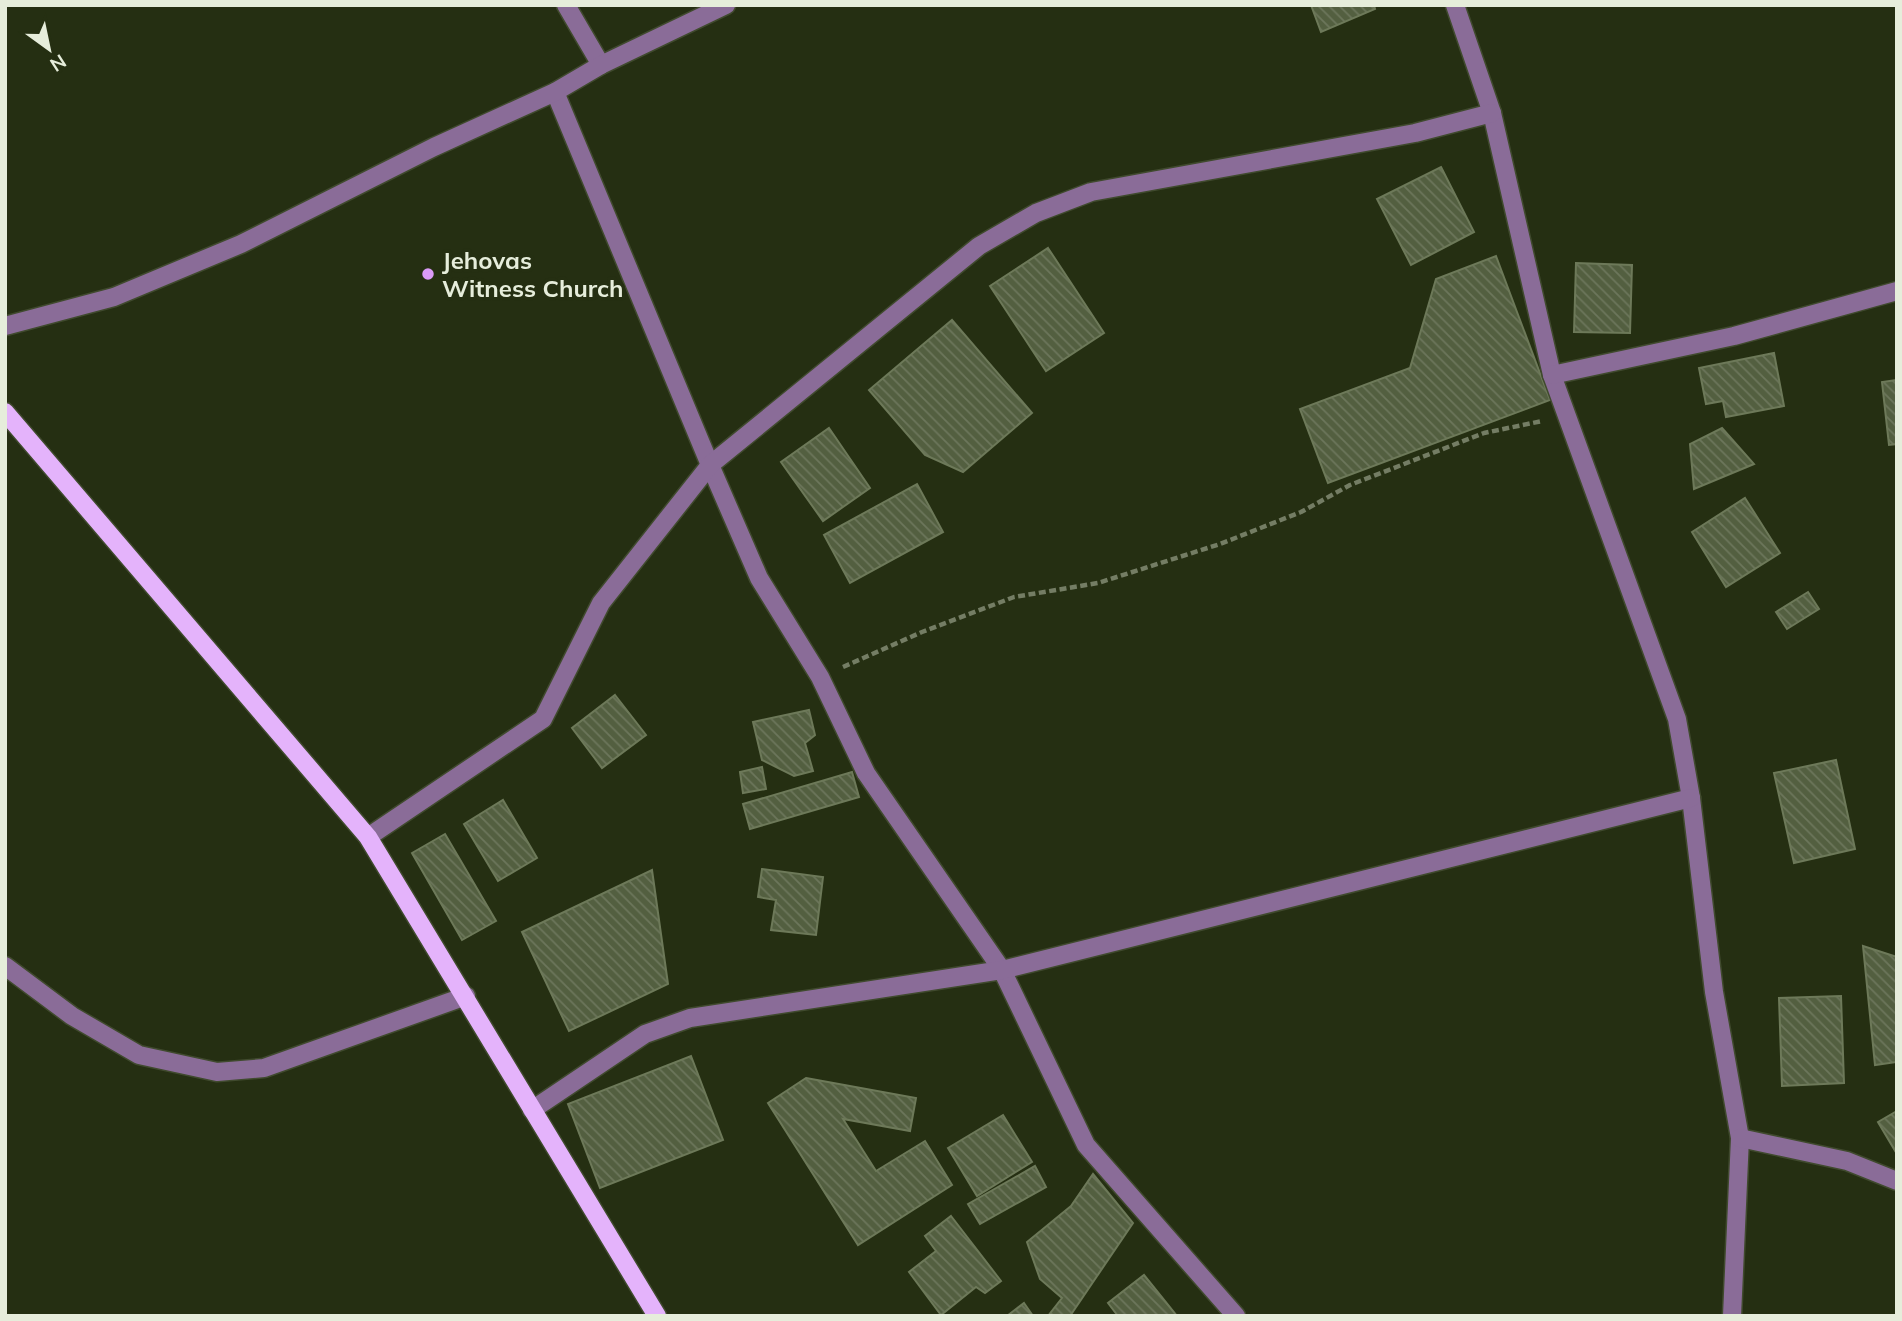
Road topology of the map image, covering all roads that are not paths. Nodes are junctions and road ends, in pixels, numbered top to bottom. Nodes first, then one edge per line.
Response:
1 (566, 5) edge
2 (726, 5) edge
3 (1455, 5) edge
4 (601, 65) junction
5 (555, 92) junction
6 (1492, 113) junction
7 (1897, 291) edge
8 (6, 323) edge
9 (1552, 374) junction
10 (5, 412) edge
11 (710, 465) junction
12 (1691, 798) junction
13 (368, 837) junction
14 (5, 966) edge
15 (1002, 970) junction
16 (466, 996) junction
17 (532, 1110) junction
18 (1740, 1138) junction
19 (1897, 1181) edge
20 (657, 1316) edge
21 (1236, 1316) edge
22 (1732, 1316) edge

1 - 4 street
2 - 4 street
3 - 6 street
4 - 5 street
5 - 8 street
5 - 11 street
6 - 9 street
6 - 11 street
7 - 9 street
9 - 12 street
10 - 13 main road
11 - 13 street
11 - 15 street
12 - 15 street
12 - 18 street
13 - 16 main road
14 - 16 street
15 - 17 street
15 - 21 street
16 - 17 main road
17 - 20 main road
18 - 19 street
18 - 22 street

